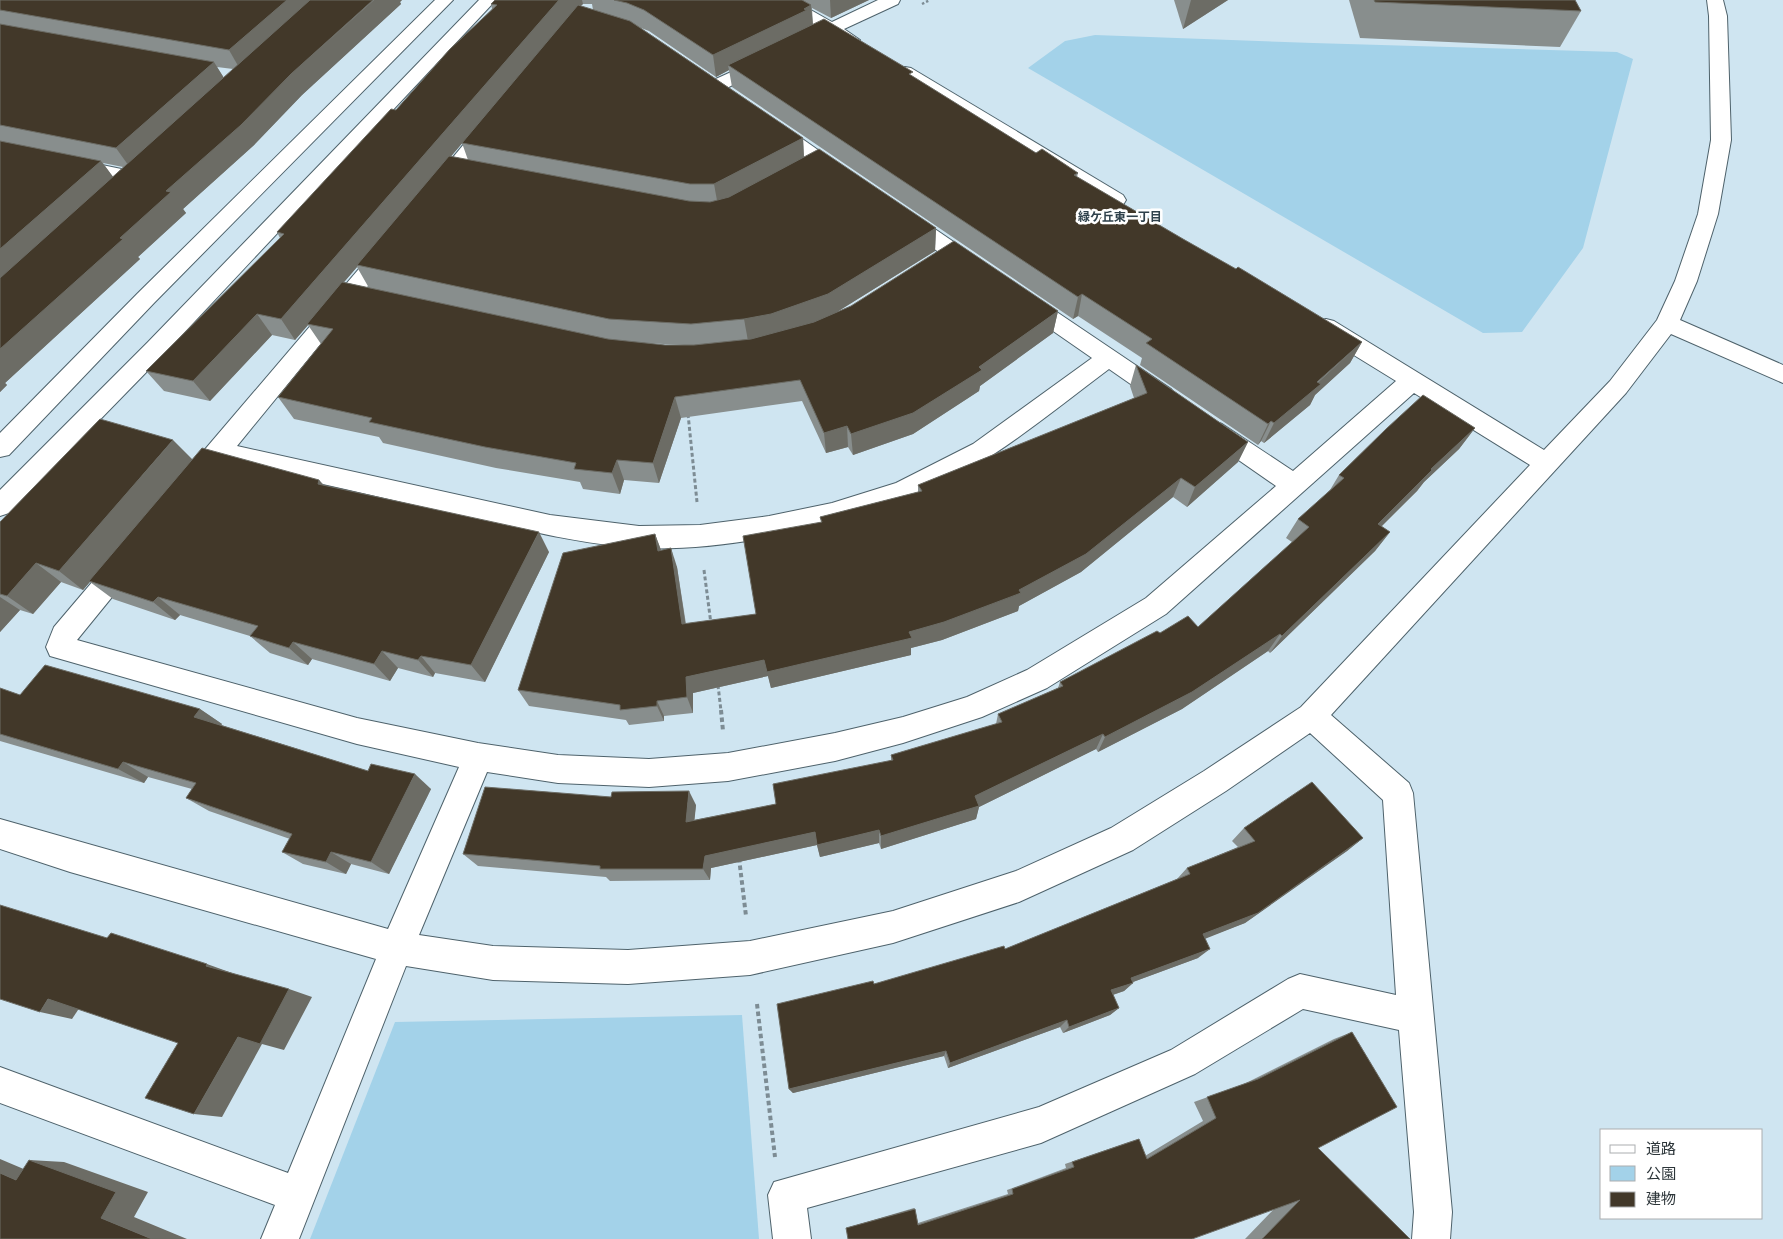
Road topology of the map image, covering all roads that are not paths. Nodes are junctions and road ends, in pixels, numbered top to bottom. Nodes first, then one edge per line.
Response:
1 (445, 0) edge
2 (488, 0) edge
3 (781, 0) edge
4 (892, 0) edge
5 (1715, 0) edge
6 (832, 28) junction
7 (807, 41) edge
8 (866, 49) edge
9 (782, 53) edge
10 (891, 64) edge
11 (714, 87) edge
12 (503, 110) edge
13 (760, 119) edge
14 (0, 150) edge
15 (151, 164) edge
16 (855, 184) edge
17 (887, 206) edge
18 (422, 207) edge
19 (1136, 212) edge
20 (404, 228) edge
21 (1312, 319) edge
22 (1667, 324) junction
23 (1108, 358) junction
24 (1783, 375) edge
25 (1413, 380) junction
26 (0, 448) edge
27 (218, 451) junction
28 (1546, 463) junction
29 (1294, 485) junction
30 (175, 502) edge
31 (0, 506) edge
32 (138, 547) edge
33 (1310, 716) junction
34 (478, 757) junction
35 (0, 834) edge
36 (397, 948) junction
37 (1414, 1016) junction
38 (0, 1086) edge
39 (297, 1195) junction
40 (280, 1239) edge
41 (792, 1239) edge
42 (1431, 1239) edge

1 - 26 street
2 - 31 street
3 - 6 street
4 - 6 street
5 - 22 street
6 - 7 street
6 - 8 street
9 - 11 street
10 - 19 street
12 - 18 street
13 - 16 street
14 - 15 street
17 - 23 street
20 - 27 street
21 - 25 street
22 - 24 street
22 - 28 street
23 - 27 street
23 - 29 street
25 - 28 street
25 - 29 street
27 - 30 street
28 - 33 street
29 - 34 street
32 - 34 street
33 - 36 street
33 - 37 street
34 - 36 street
35 - 36 street
36 - 39 street
37 - 41 street
37 - 42 street
38 - 39 street
39 - 40 street

